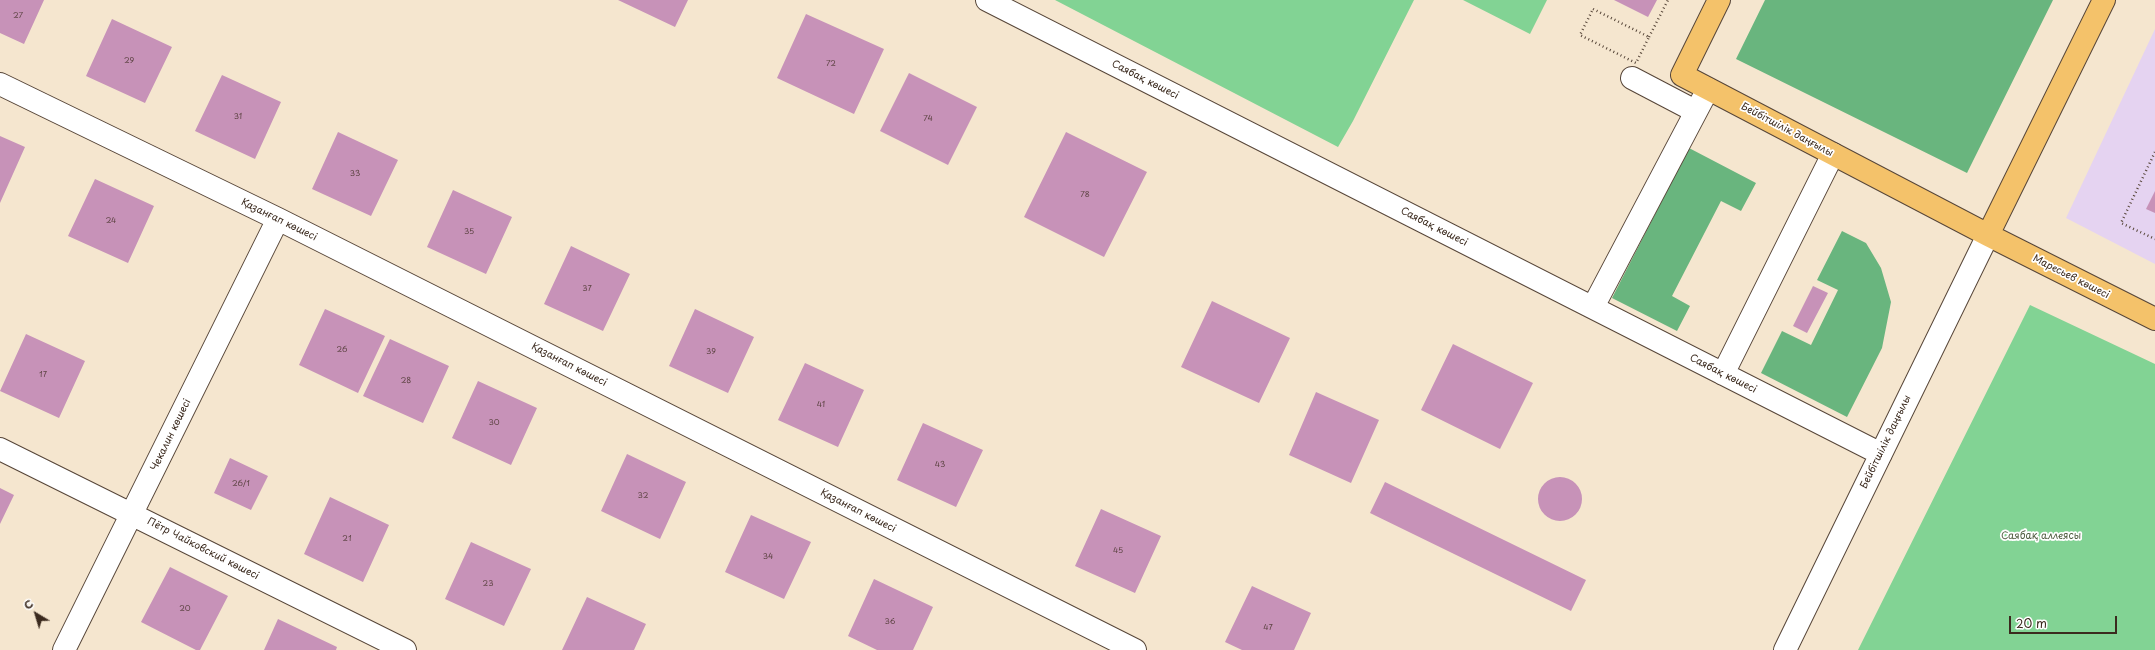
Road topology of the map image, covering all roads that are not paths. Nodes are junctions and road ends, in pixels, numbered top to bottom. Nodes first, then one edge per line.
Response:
1 (987, 0) edge
2 (1719, 0) edge
3 (2104, 0) edge
4 (1632, 78) dead end
5 (0, 84) edge
6 (1708, 89) junction
7 (1695, 111) junction
8 (1833, 154) junction
9 (278, 219) junction
10 (1988, 235) junction
11 (1593, 308) junction
12 (2155, 319) edge
13 (1723, 374) junction
14 (0, 449) edge
15 (1881, 454) junction
16 (132, 513) junction
17 (64, 650) edge
18 (405, 650) edge
19 (1135, 650) edge
20 (1785, 650) edge

1 - 11 street, Саябақ көшесі
2 - 6 main road, Бейбітшілік даңғылы
3 - 10 main road, Бейбітшілік даңғылы
4 - 7 street
5 - 9 street, Қазанғап көшесі
6 - 7 street
6 - 8 main road, Бейбітшілік даңғылы
7 - 11 street
8 - 10 main road, Бейбітшілік даңғылы
8 - 13 street
9 - 16 street, Чекалин көшесі
9 - 19 street, Қазанғап көшесі
10 - 12 main road, Маресьев көшесі
10 - 15 street, Бейбітшілік даңғылы
11 - 13 street, Саябақ көшесі
13 - 15 street, Саябақ көшесі
14 - 16 street, Пётр Чайковский көшесі
15 - 20 street, Бейбітшілік даңғылы
16 - 17 street, Чекалин көшесі
16 - 18 street, Пётр Чайковский көшесі

